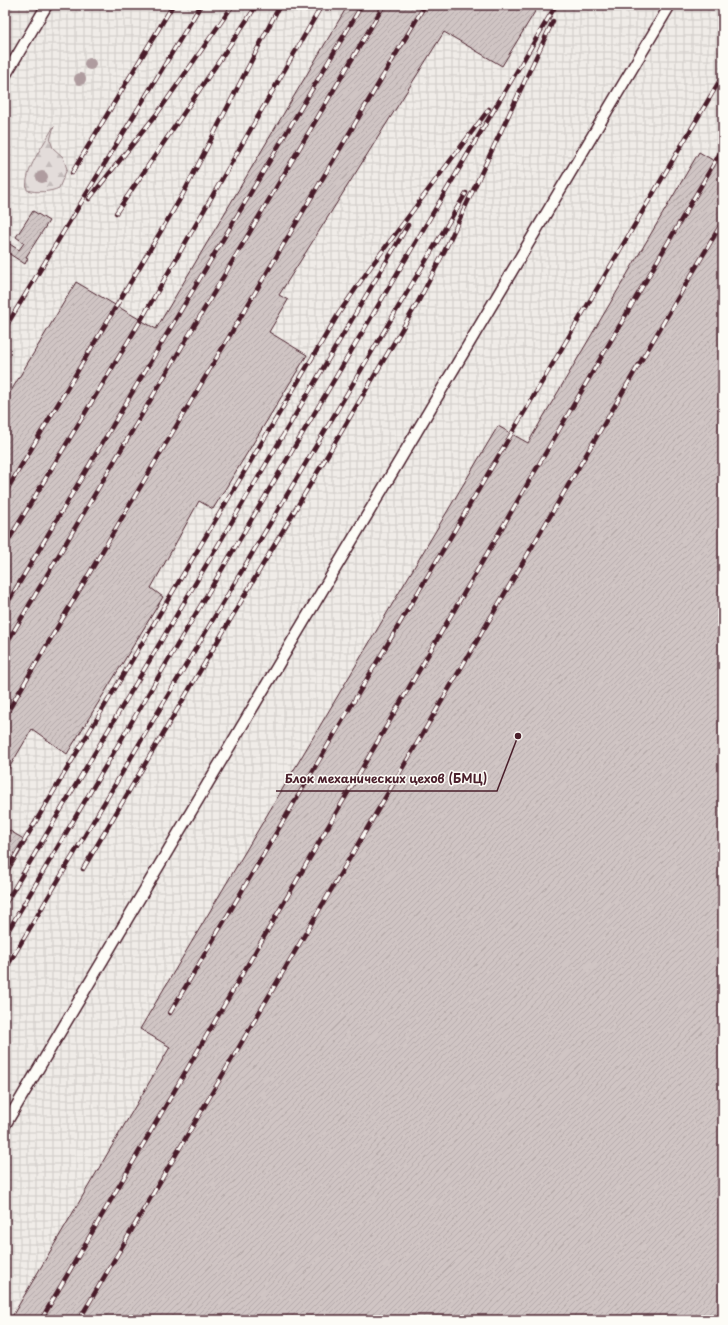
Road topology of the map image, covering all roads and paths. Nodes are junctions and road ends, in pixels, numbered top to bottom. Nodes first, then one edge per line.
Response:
1 (47, 5) edge
2 (670, 5) edge
3 (5, 76) edge
4 (5, 1125) edge

1 - 3 lane
2 - 4 lane

